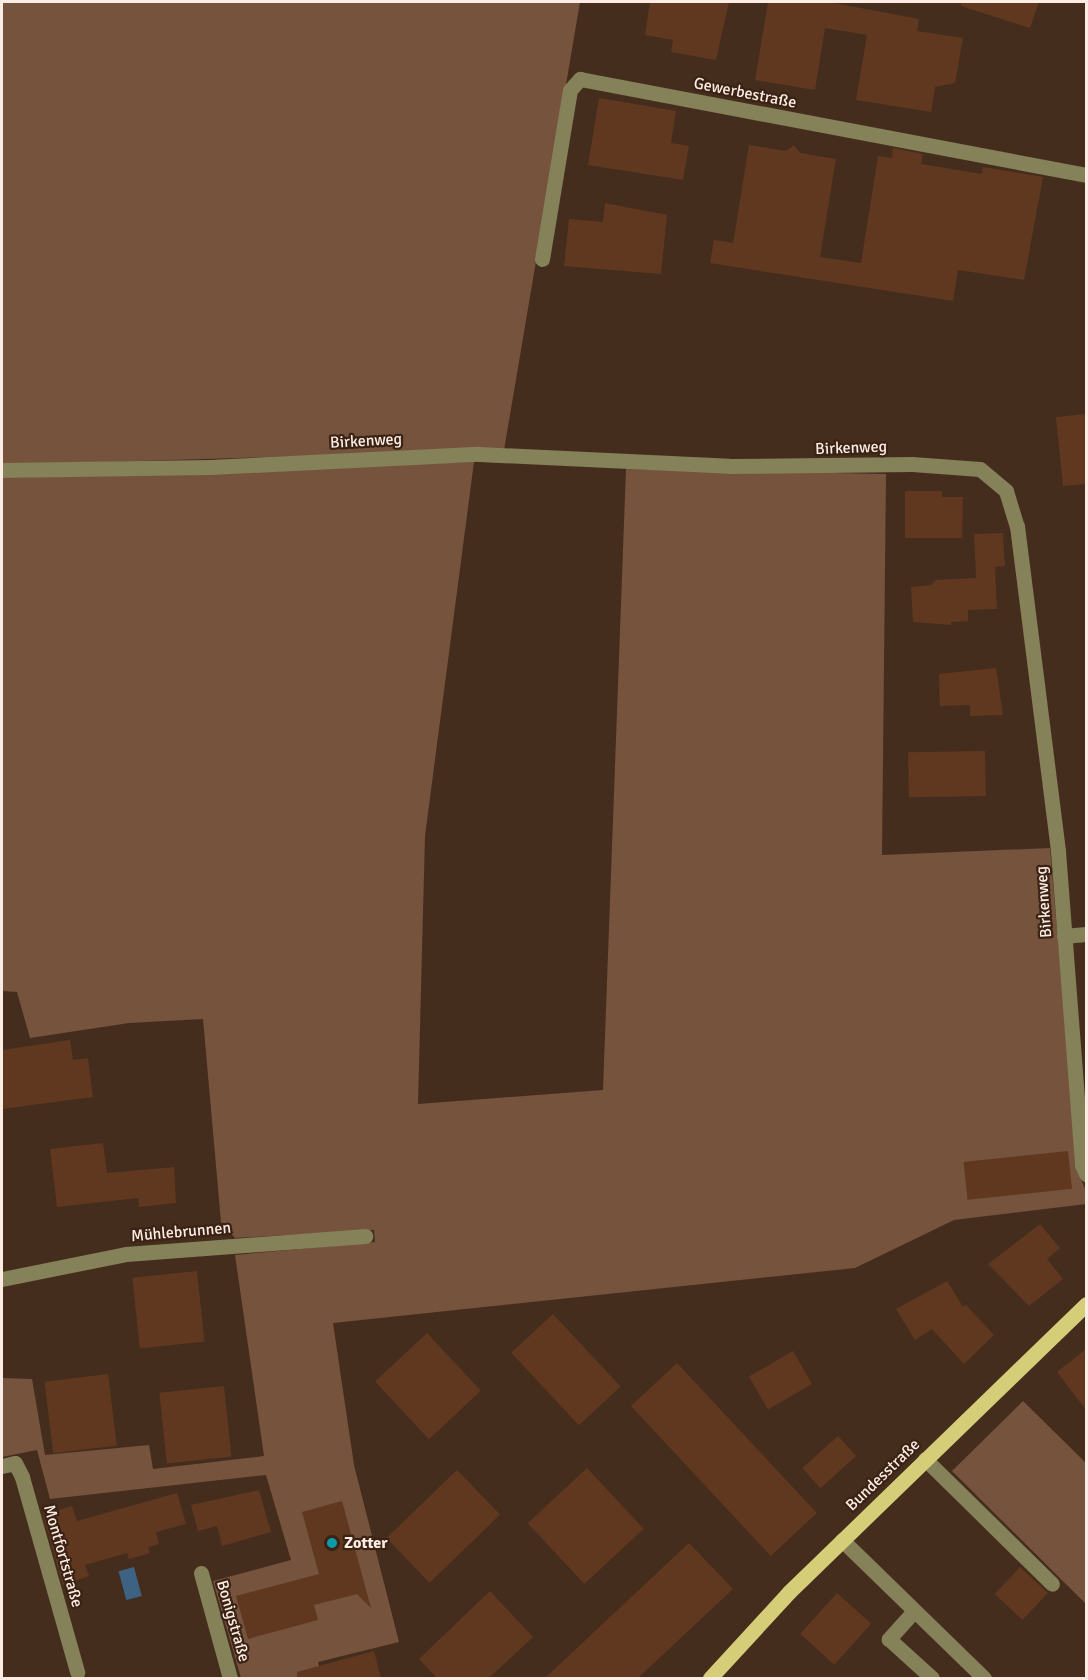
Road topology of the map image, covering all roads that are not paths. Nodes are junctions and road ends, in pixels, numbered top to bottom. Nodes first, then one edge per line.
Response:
1 (1086, 175) edge
2 (542, 259) dead end
3 (2, 470) edge
4 (1086, 934) edge
5 (1064, 936) junction
6 (1086, 1174) edge
7 (365, 1236) dead end
8 (2, 1279) edge
9 (1086, 1304) edge
10 (925, 1459) junction
11 (2, 1466) edge
12 (842, 1540) junction
13 (201, 1573) dead end
14 (1052, 1584) dead end
15 (914, 1611) junction
16 (77, 1672) dead end
17 (230, 1678) edge
18 (710, 1678) edge
19 (932, 1678) edge
20 (984, 1678) edge

1 - 2 street, Gewerbestraße
3 - 5 street, Birkenweg
4 - 5 street
5 - 6 street, Birkenweg
7 - 8 street, Mühlebrunnen
9 - 10 main road, Bundesstraße
10 - 12 main road, Bundesstraße
10 - 14 street
11 - 16 street, Montfortstraße
12 - 15 street
12 - 18 main road, Bundesstraße
13 - 17 street, Bonigstraße
15 - 19 street
15 - 20 street

